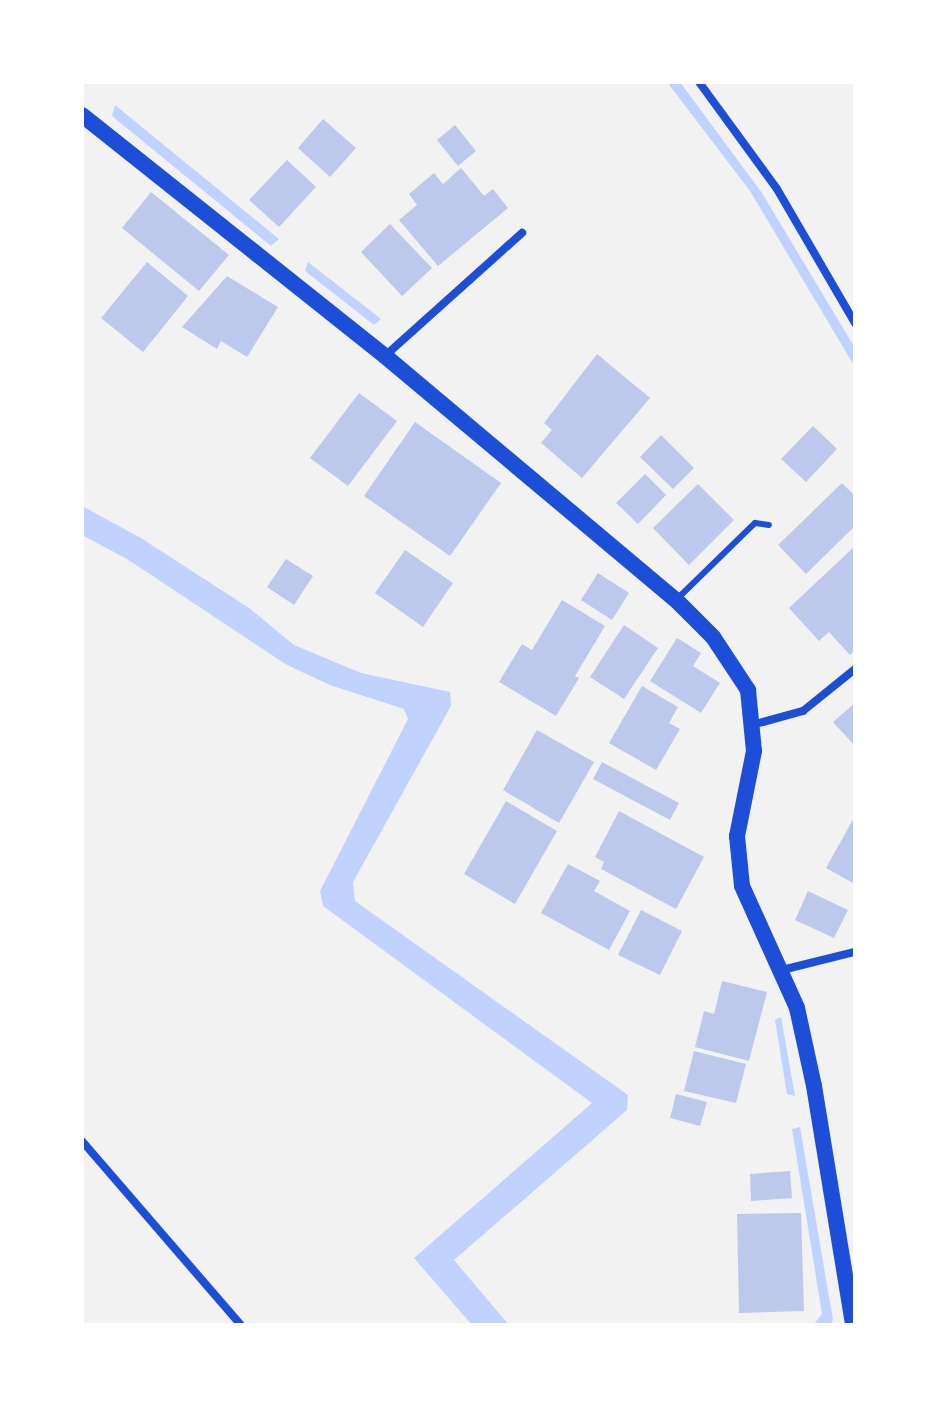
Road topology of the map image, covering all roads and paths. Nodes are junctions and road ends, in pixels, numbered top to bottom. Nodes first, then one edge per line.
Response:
1 (699, 82) edge
2 (82, 115) edge
3 (522, 233) dead end
4 (855, 323) edge
5 (385, 356) junction
6 (769, 525) dead end
7 (676, 600) junction
8 (855, 669) edge
9 (752, 725) junction
10 (855, 952) edge
11 (782, 970) junction
12 (82, 1141) edge
13 (241, 1325) edge
14 (853, 1325) edge

1 - 4 street
2 - 5 main road
3 - 5 street
5 - 7 main road
6 - 7 lane
7 - 9 main road
8 - 9 street
9 - 11 main road
10 - 11 street
11 - 14 main road
12 - 13 street

